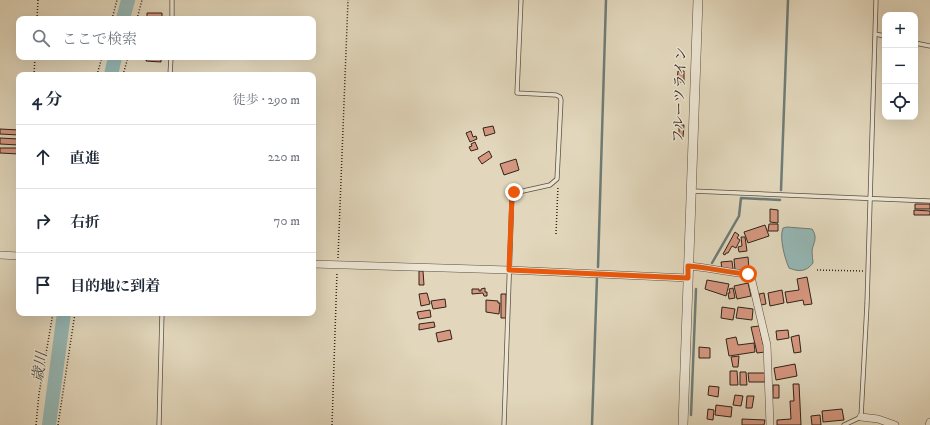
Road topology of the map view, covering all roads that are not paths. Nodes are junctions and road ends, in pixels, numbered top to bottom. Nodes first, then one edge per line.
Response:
1 (172, 0) edge
2 (521, 0) edge
3 (698, 0) edge
4 (876, 0) edge
5 (172, 16) edge
6 (875, 34) junction
7 (882, 35) edge
8 (918, 44) edge
9 (930, 46) edge
10 (171, 60) edge
11 (170, 72) edge
12 (690, 191) junction
13 (870, 198) junction
14 (930, 201) edge
15 (0, 255) edge
16 (16, 256) edge
17 (316, 264) edge
18 (688, 266) junction
19 (509, 270) junction
20 (688, 278) junction
21 (162, 316) edge
22 (861, 417) junction
23 (930, 422) edge
24 (159, 425) edge
25 (504, 425) edge
26 (683, 425) edge
27 (770, 425) edge
28 (844, 425) edge
29 (895, 425) edge
30 (929, 425) edge

1 - 5 lane
2 - 19 lane
3 - 12 street, フルーツライン
4 - 6 lane
6 - 7 lane
6 - 13 lane
8 - 9 lane
10 - 11 lane
12 - 13 lane
12 - 18 street, フルーツライン
13 - 14 lane
13 - 22 lane
15 - 16 street
17 - 19 street
18 - 20 street, フルーツライン
18 - 27 street
19 - 20 street
19 - 25 lane
20 - 26 street, フルーツライン
21 - 24 lane
22 - 28 lane
22 - 29 street
23 - 30 street

